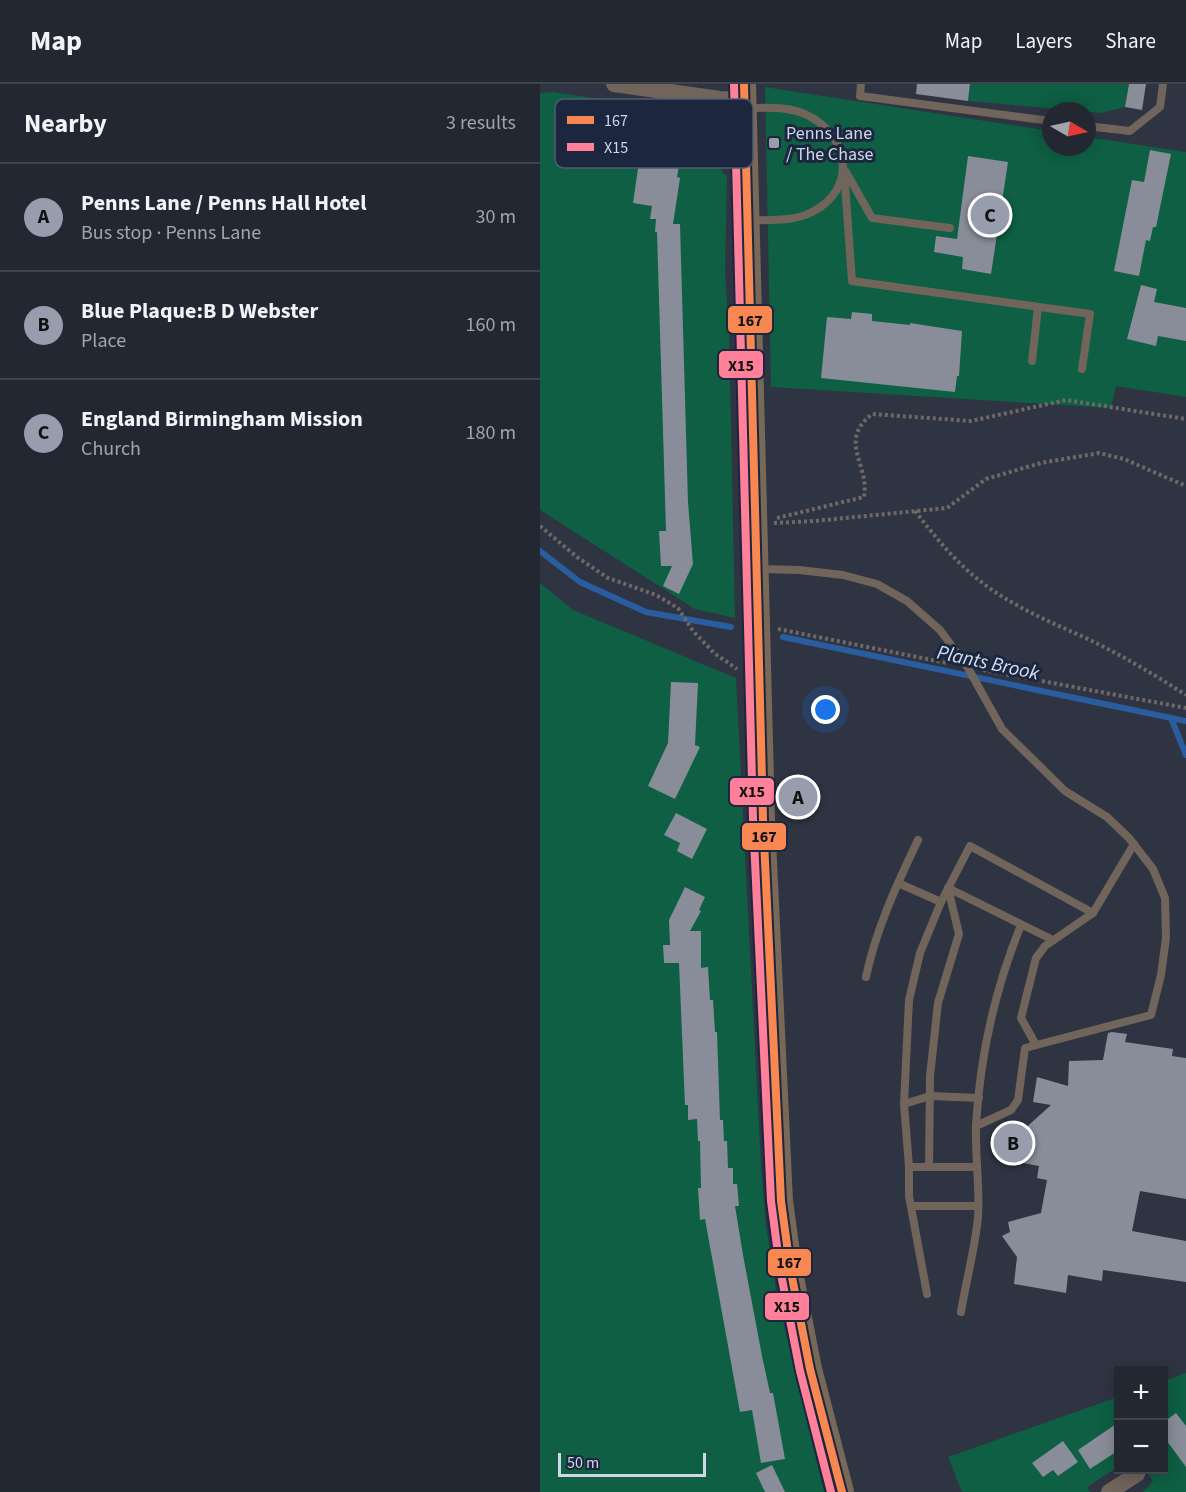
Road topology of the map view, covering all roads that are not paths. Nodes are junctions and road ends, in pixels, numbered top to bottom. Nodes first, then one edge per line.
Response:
1 (614, 84) edge
2 (861, 84) edge
3 (1163, 84) edge
4 (744, 97) edge
5 (753, 100) edge
6 (1042, 120) edge
7 (1096, 127) edge
8 (747, 168) edge
9 (844, 170) junction
10 (749, 220) junction
11 (950, 228) dead end
12 (1038, 307) junction
13 (1032, 361) dead end
14 (1082, 369) dead end
15 (757, 569) junction
16 (918, 840) dead end
17 (1134, 844) junction
18 (898, 883) junction
19 (948, 888) junction
20 (942, 902) junction
21 (1093, 913) junction
22 (1021, 924) junction
23 (1053, 940) junction
24 (866, 976) dead end
25 (1036, 1045) junction
26 (930, 1096) junction
27 (979, 1098) junction
28 (904, 1104) junction
29 (976, 1126) junction
30 (909, 1167) junction
31 (929, 1167) junction
32 (977, 1167) junction
33 (911, 1206) junction
34 (978, 1206) junction
35 (927, 1294) dead end
36 (961, 1312) dead end
37 (1136, 1474) edge
38 (1118, 1490) edge
39 (842, 1492) edge

1 - 4 street
2 - 6 lane
3 - 7 lane
5 - 9 lane
8 - 10 main road
9 - 10 lane
9 - 11 lane
9 - 12 lane
10 - 15 main road
12 - 13 lane
12 - 14 lane
15 - 17 lane
15 - 39 main road
16 - 18 lane
17 - 21 lane
17 - 25 lane
18 - 20 lane
18 - 24 lane
19 - 20 lane
19 - 21 lane
19 - 22 lane
19 - 26 lane
20 - 28 lane
21 - 23 lane
22 - 23 lane
22 - 27 lane
23 - 25 lane
25 - 29 lane
26 - 27 lane
26 - 28 lane
26 - 31 lane
27 - 29 lane
28 - 30 lane
29 - 32 lane
30 - 31 lane
30 - 33 lane
31 - 32 lane
32 - 34 lane
33 - 34 lane
33 - 35 lane
34 - 36 lane
37 - 38 street

